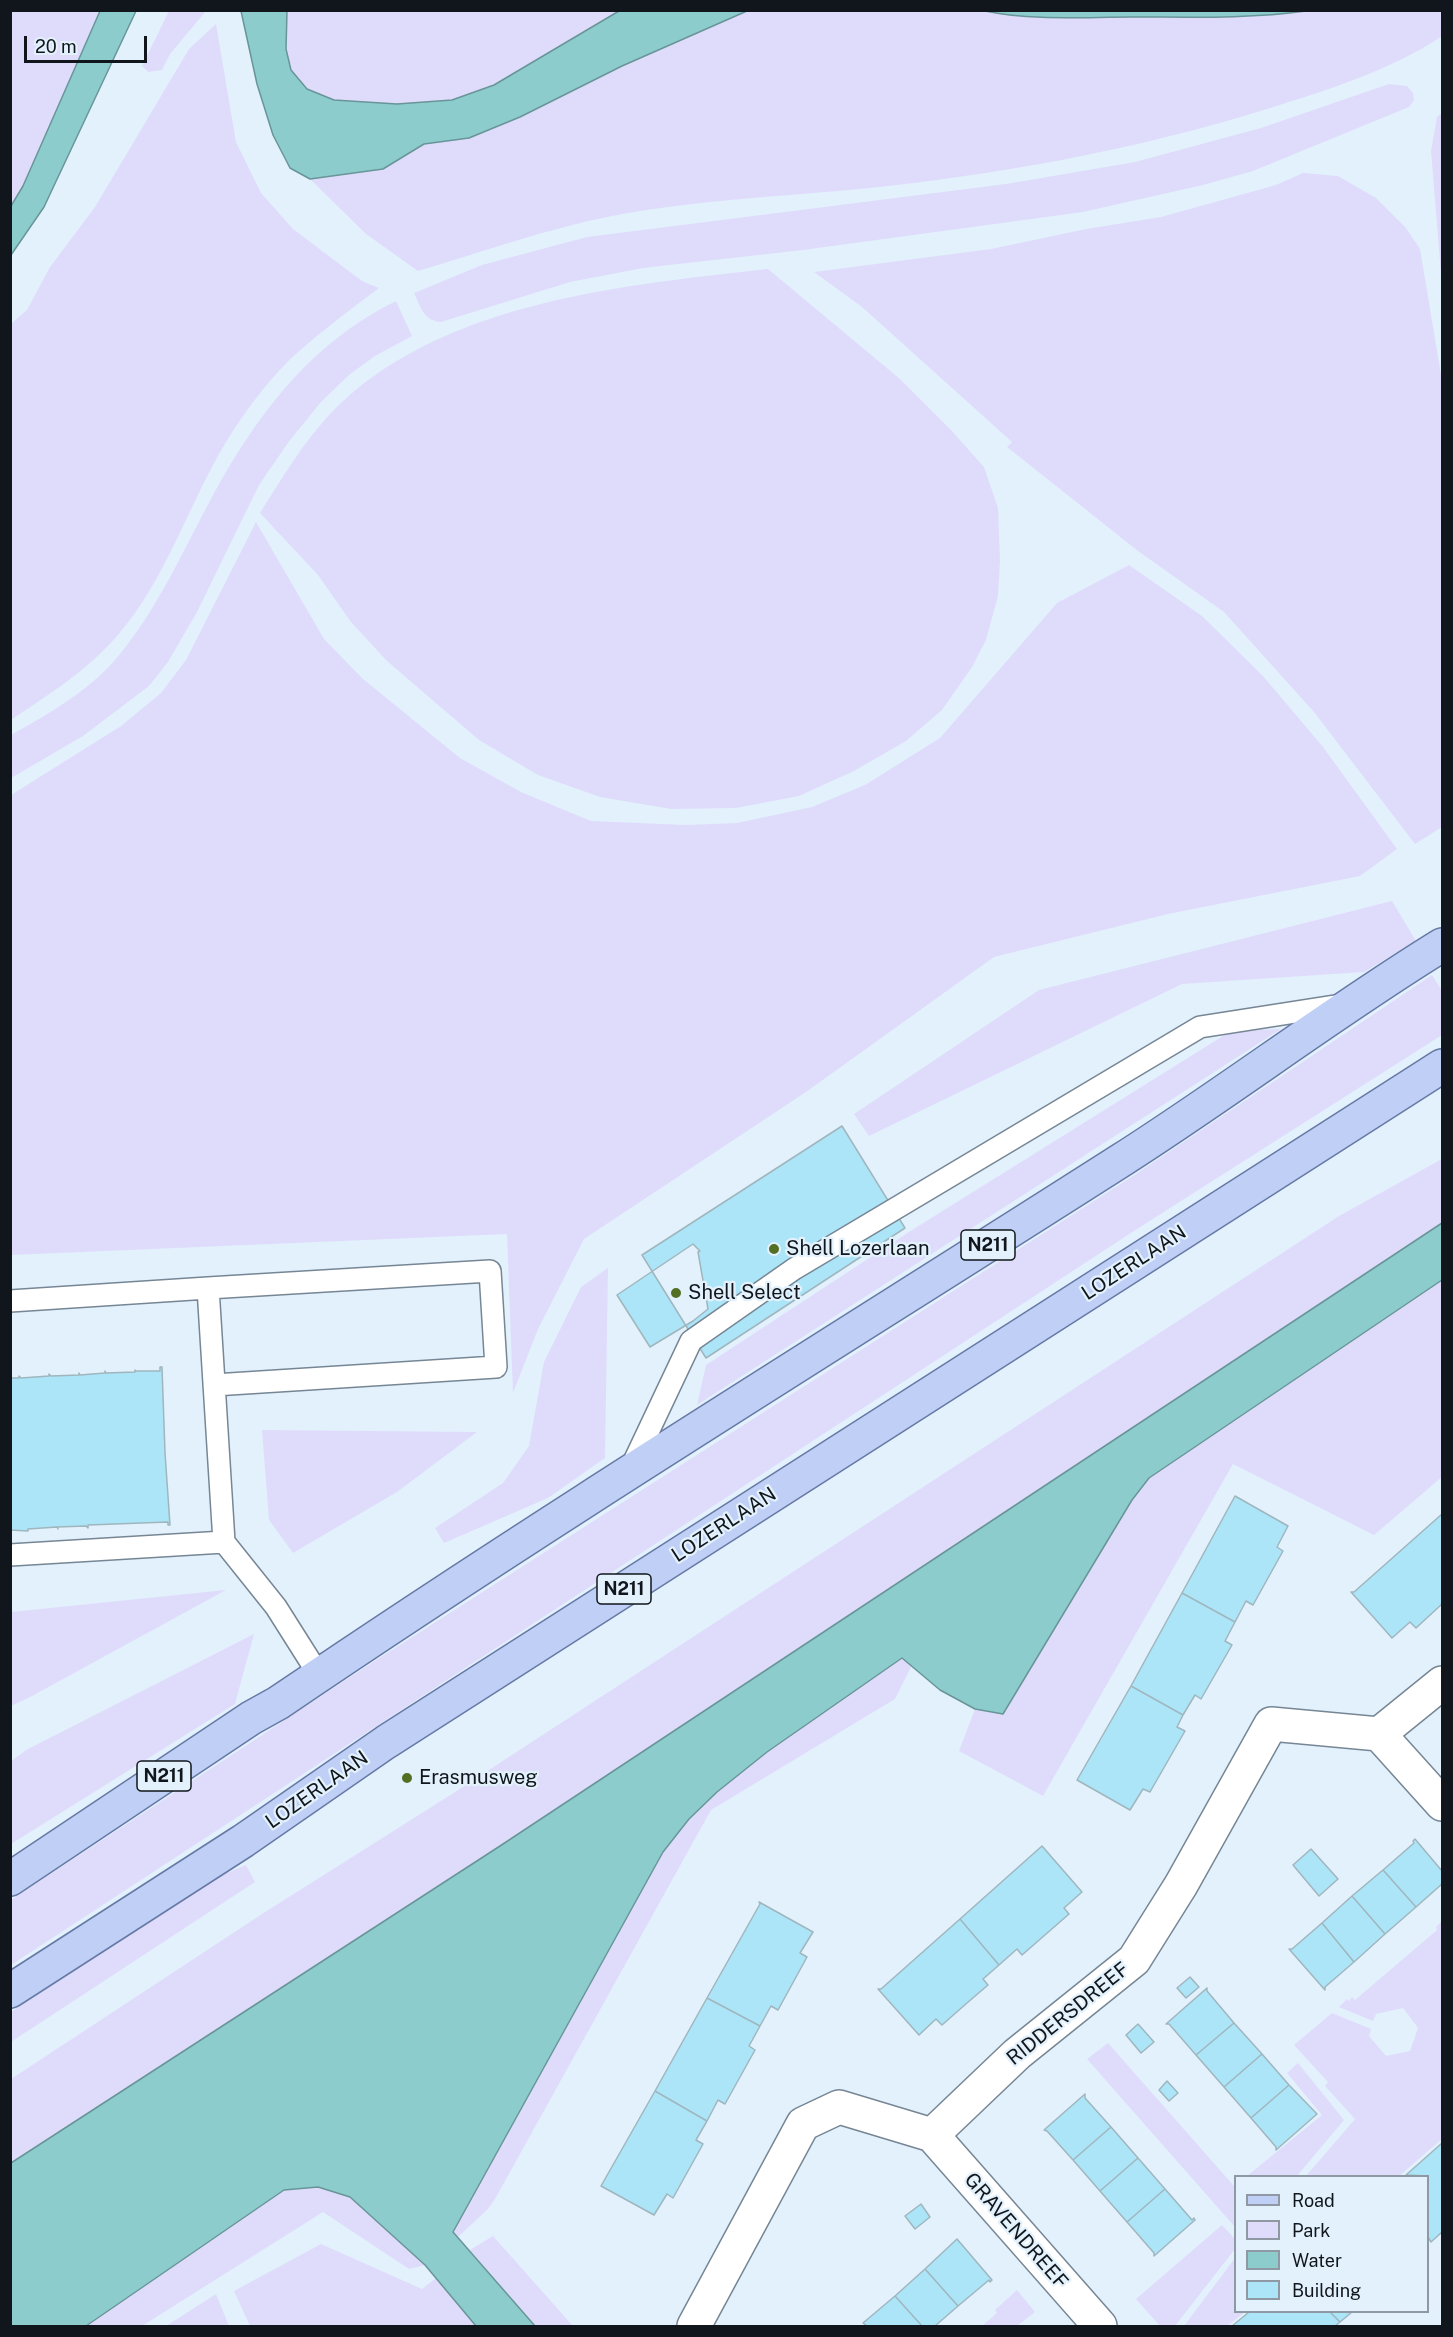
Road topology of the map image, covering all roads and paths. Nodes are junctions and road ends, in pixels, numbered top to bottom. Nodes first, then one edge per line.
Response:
1 (1443, 945) edge
2 (1350, 1004) junction
3 (1443, 1066) edge
4 (208, 1288) junction
5 (10, 1301) edge
6 (214, 1385) junction
7 (628, 1474) junction
8 (224, 1542) junction
9 (10, 1556) edge
10 (319, 1675) junction
11 (1443, 1683) edge
12 (1379, 1734) junction
13 (1443, 1804) edge
14 (10, 1879) edge
15 (10, 1990) edge
16 (932, 2135) junction
17 (694, 2326) edge
18 (1100, 2326) edge

1 - 2 main road, N211
2 - 7 main road, N211
2 - 7 lane
3 - 15 main road, LOZERLAAN / N211
4 - 5 lane
4 - 6 lane
4 - 6 lane
6 - 8 lane
7 - 10 main road, N211
8 - 9 lane
8 - 10 lane
10 - 14 main road, N211
11 - 12 street
12 - 13 street
12 - 16 street, RIDDERSDREEF
16 - 17 street
16 - 18 street, GRAVENDREEF

